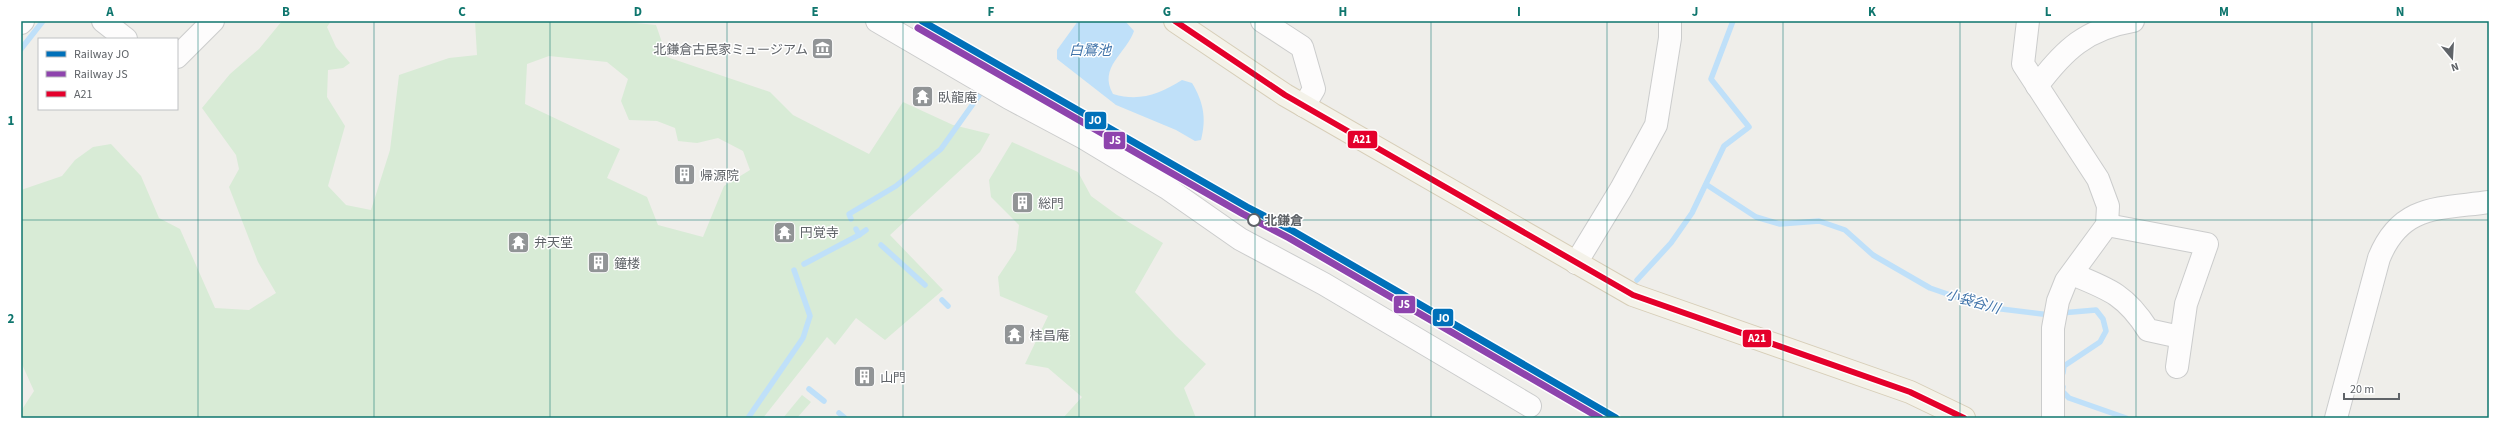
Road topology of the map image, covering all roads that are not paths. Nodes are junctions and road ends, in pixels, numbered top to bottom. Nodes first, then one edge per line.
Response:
1 (103, 21) edge
2 (213, 21) edge
3 (877, 21) edge
4 (1175, 21) edge
5 (1262, 21) edge
6 (1670, 21) edge
7 (2028, 21) edge
8 (2132, 21) edge
9 (125, 38) edge
10 (178, 57) edge
11 (2037, 86) junction
12 (1304, 106) junction
13 (2489, 202) edge
14 (2107, 225) junction
15 (1576, 263) junction
16 (2072, 274) junction
17 (2180, 337) junction
18 (2177, 368) dead end
19 (1530, 406) dead end
20 (1964, 418) edge
21 (2053, 418) edge
22 (2336, 418) edge

1 - 9 street
2 - 10 street
3 - 19 street
4 - 12 main road
5 - 12 street
6 - 15 street
7 - 11 street
8 - 11 street
11 - 14 street
12 - 15 main road
13 - 22 street
14 - 16 street
14 - 17 street
15 - 20 main road
16 - 17 street
16 - 21 street
17 - 18 street

